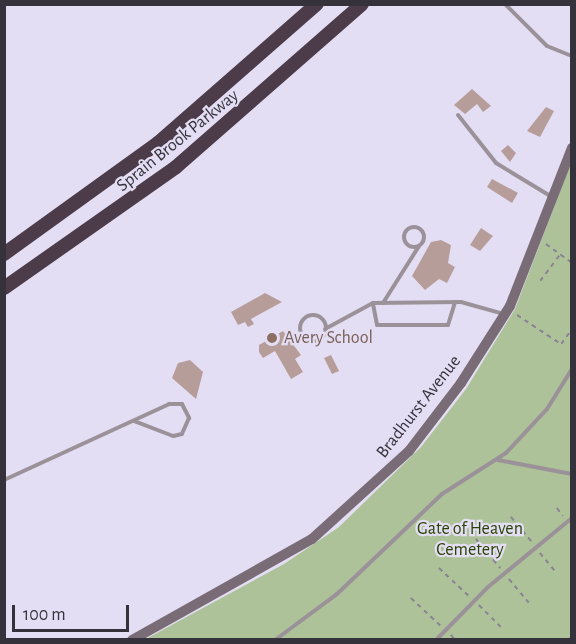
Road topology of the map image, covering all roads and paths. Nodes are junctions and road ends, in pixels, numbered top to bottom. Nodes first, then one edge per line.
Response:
1 (317, 4) edge
2 (362, 4) edge
3 (505, 4) edge
4 (569, 55) dead end
5 (458, 115) dead end
6 (572, 148) edge
7 (553, 198) junction
8 (546, 244) dead end
9 (419, 246) junction
10 (4, 254) edge
11 (560, 254) junction
12 (572, 263) edge
13 (540, 281) dead end
14 (4, 288) edge
15 (455, 302) junction
16 (373, 303) junction
17 (383, 303) junction
18 (505, 314) junction
19 (517, 315) dead end
20 (325, 329) junction
21 (572, 329) edge
22 (572, 369) edge
23 (134, 421) junction
24 (498, 459) junction
25 (572, 474) edge
26 (4, 480) edge
27 (556, 508) dead end
28 (569, 519) edge
29 (411, 598) dead end
30 (445, 630) junction
31 (132, 639) edge
32 (275, 639) edge
33 (436, 639) edge
34 (455, 639) edge

1 - 10 highway, Sprain Brook Parkway
2 - 14 highway, Sprain Brook Parkway
3 - 4 lane
5 - 7 lane
6 - 7 main road, Bradhurst Avenue
7 - 18 main road, Bradhurst Avenue
8 - 11 path
9 - 9 lane
9 - 17 lane
11 - 12 path
11 - 13 path
15 - 16 lane
15 - 17 lane
15 - 18 lane
16 - 17 lane
16 - 20 lane
18 - 31 main road, Bradhurst Avenue
19 - 21 path
20 - 20 lane
22 - 24 lane
23 - 23 lane
23 - 26 lane
24 - 25 lane
24 - 32 lane
27 - 28 path
28 - 30 lane
29 - 30 path
30 - 33 lane
30 - 34 path

